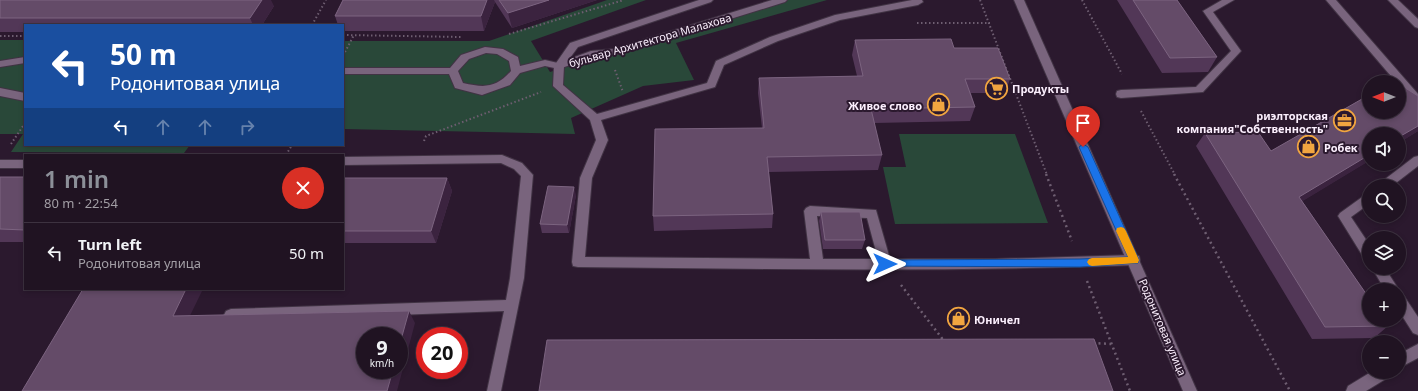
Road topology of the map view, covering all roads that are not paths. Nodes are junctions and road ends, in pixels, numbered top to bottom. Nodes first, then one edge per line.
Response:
1 (708, 0) edge
2 (782, 0) edge
3 (917, 0) edge
4 (1019, 0) edge
5 (1229, 0) edge
6 (1331, 0) edge
7 (1393, 0) edge
8 (1418, 25) edge
9 (24, 60) edge
10 (0, 64) edge
11 (559, 66) junction
12 (344, 71) edge
13 (453, 71) junction
14 (516, 71) junction
15 (0, 92) edge
16 (1121, 94) dead end
17 (24, 97) edge
18 (1418, 101) edge
19 (595, 118) junction
20 (1418, 160) edge
21 (344, 161) edge
22 (0, 164) edge
23 (24, 164) edge
24 (1393, 179) edge
25 (1362, 203) edge
26 (1362, 243) edge
27 (1134, 260) junction
28 (817, 264) junction
29 (885, 264) junction
30 (512, 305) junction
31 (1406, 311) edge
32 (231, 315) edge
33 (1418, 329) edge
34 (1418, 350) edge
35 (1406, 358) edge
36 (1373, 379) edge
37 (494, 391) edge
38 (1190, 391) edge
39 (1353, 391) edge

1 - 11 street
2 - 11 street, бульвар Архитектора Малахова
3 - 19 street
4 - 27 street, Родонитовая улица
5 - 16 street
6 - 18 street
7 - 8 street
9 - 10 street
11 - 14 street, бульвар Архитектора Малахова
11 - 19 street
12 - 13 street
13 - 14 street
13 - 14 street
15 - 17 street
19 - 28 street
20 - 24 street
21 - 30 street
22 - 23 street
25 - 26 street
27 - 29 street
27 - 38 street, Родонитовая улица
28 - 29 street
28 - 29 street
30 - 32 street
30 - 37 street
31 - 33 street
34 - 35 street
36 - 39 street

